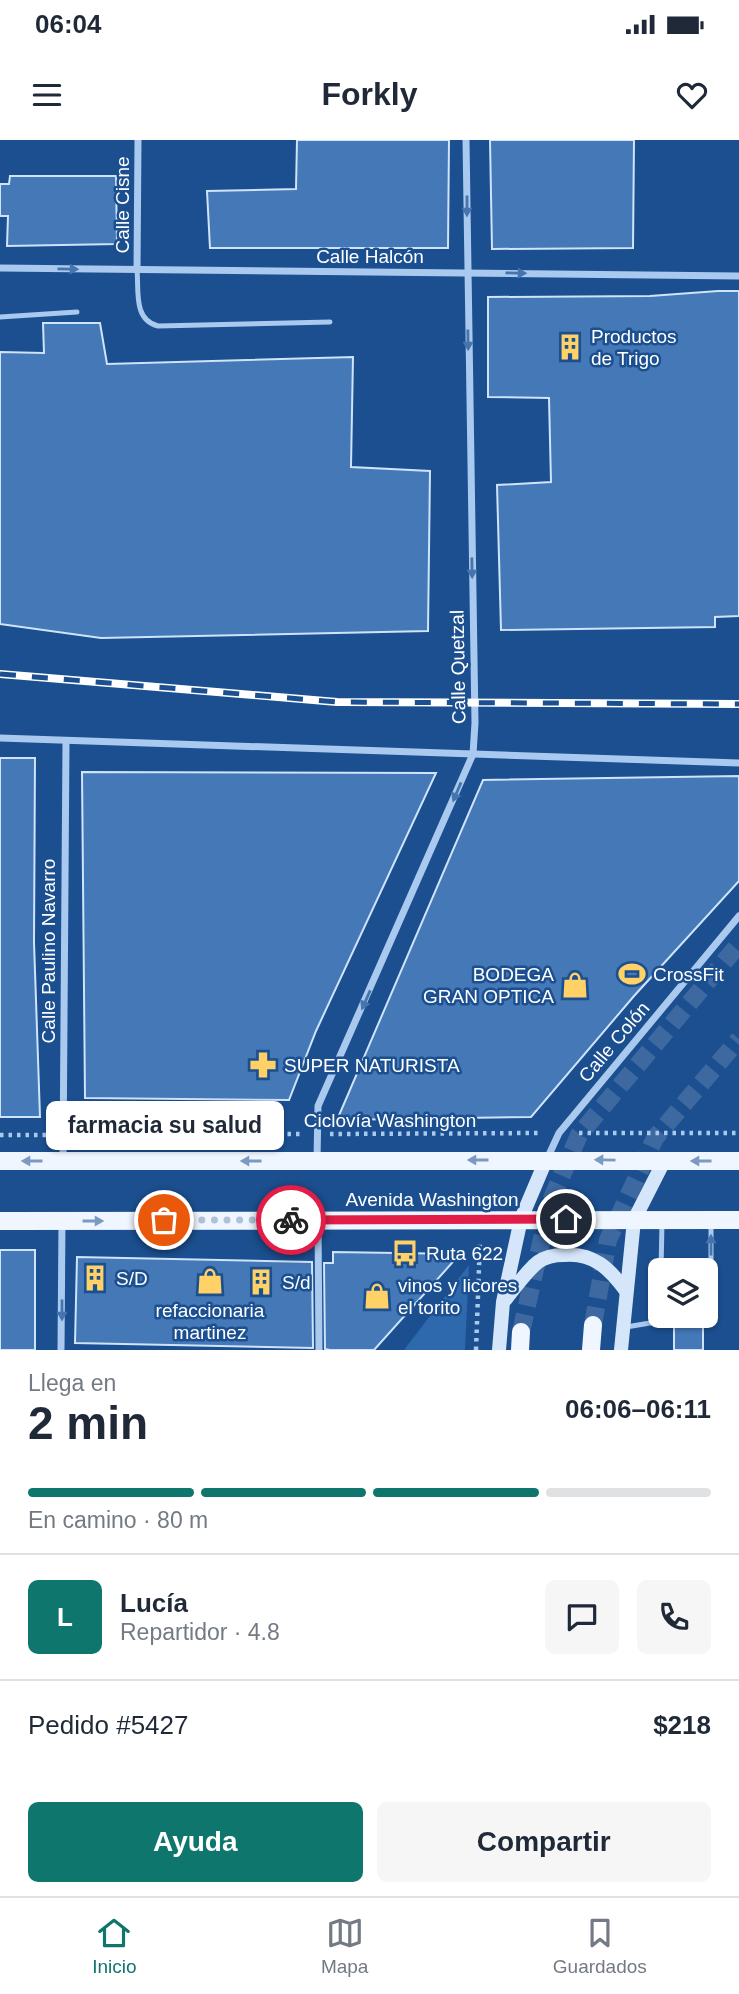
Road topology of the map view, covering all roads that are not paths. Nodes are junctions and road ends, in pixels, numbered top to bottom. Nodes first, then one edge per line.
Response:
1 (138, 140) edge
2 (466, 140) edge
3 (0, 268) edge
4 (137, 270) junction
5 (467, 272) junction
6 (739, 276) edge
7 (77, 312) dead end
8 (0, 317) edge
9 (330, 321) dead end
10 (0, 738) edge
11 (66, 741) junction
12 (473, 754) junction
13 (739, 763) edge
14 (739, 916) edge
15 (546, 1160) junction
16 (0, 1161) edge
17 (63, 1161) junction
18 (317, 1161) junction
19 (664, 1161) junction
20 (739, 1161) edge
21 (521, 1219) junction
22 (318, 1220) junction
23 (634, 1220) junction
24 (662, 1220) junction
25 (711, 1220) junction
26 (739, 1220) edge
27 (0, 1221) edge
28 (62, 1221) junction
29 (661, 1258) edge
30 (711, 1258) edge
31 (626, 1291) junction
32 (503, 1302) junction
33 (648, 1323) edge
34 (593, 1325) tunnel mouth
35 (623, 1328) junction
36 (521, 1332) tunnel mouth
37 (61, 1350) edge
38 (319, 1350) edge
39 (499, 1350) edge
40 (520, 1350) edge
41 (591, 1350) edge
42 (621, 1350) edge

1 - 4 street, Calle Cisne
2 -> 5 street, Calle Quetzal
3 -> 4 street, Calle Halcón
4 - 5 street, Calle Halcón
4 - 9 lane
5 -> 6 street, Calle Halcón
5 -> 12 street, Calle Quetzal
7 - 8 lane
10 - 11 street
11 - 12 street
11 - 17 street, Calle Paulino Navarro
12 - 13 street
12 -> 18 street, Calle Quetzal
14 - 15 street, Calle Colón
15 -> 18 main road, Avenida Washington
19 -> 15 main road, Avenida Washington
15 - 21 main road
17 -> 16 main road, Avenida Washington
18 -> 17 main road, Avenida Washington
20 -> 19 main road, Avenida Washington
19 - 23 main road
21 - 22 main road, Avenida Washington
21 - 23 main road, Avenida Washington
21 - 32 main road
28 -> 22 main road, Avenida Washington
22 - 38 street
23 - 24 main road, Avenida Washington
23 - 31 main road
24 - 25 main road, Avenida Washington
24 - 29 lane
25 - 26 main road, Avenida Washington
30 -> 25 lane
27 - 28 main road, Avenida Washington
28 -> 37 street
31 - 32 main road
31 - 35 main road
32 - 39 main road
33 - 35 lane
34 - 41 main road
35 - 42 main road
36 - 40 main road

